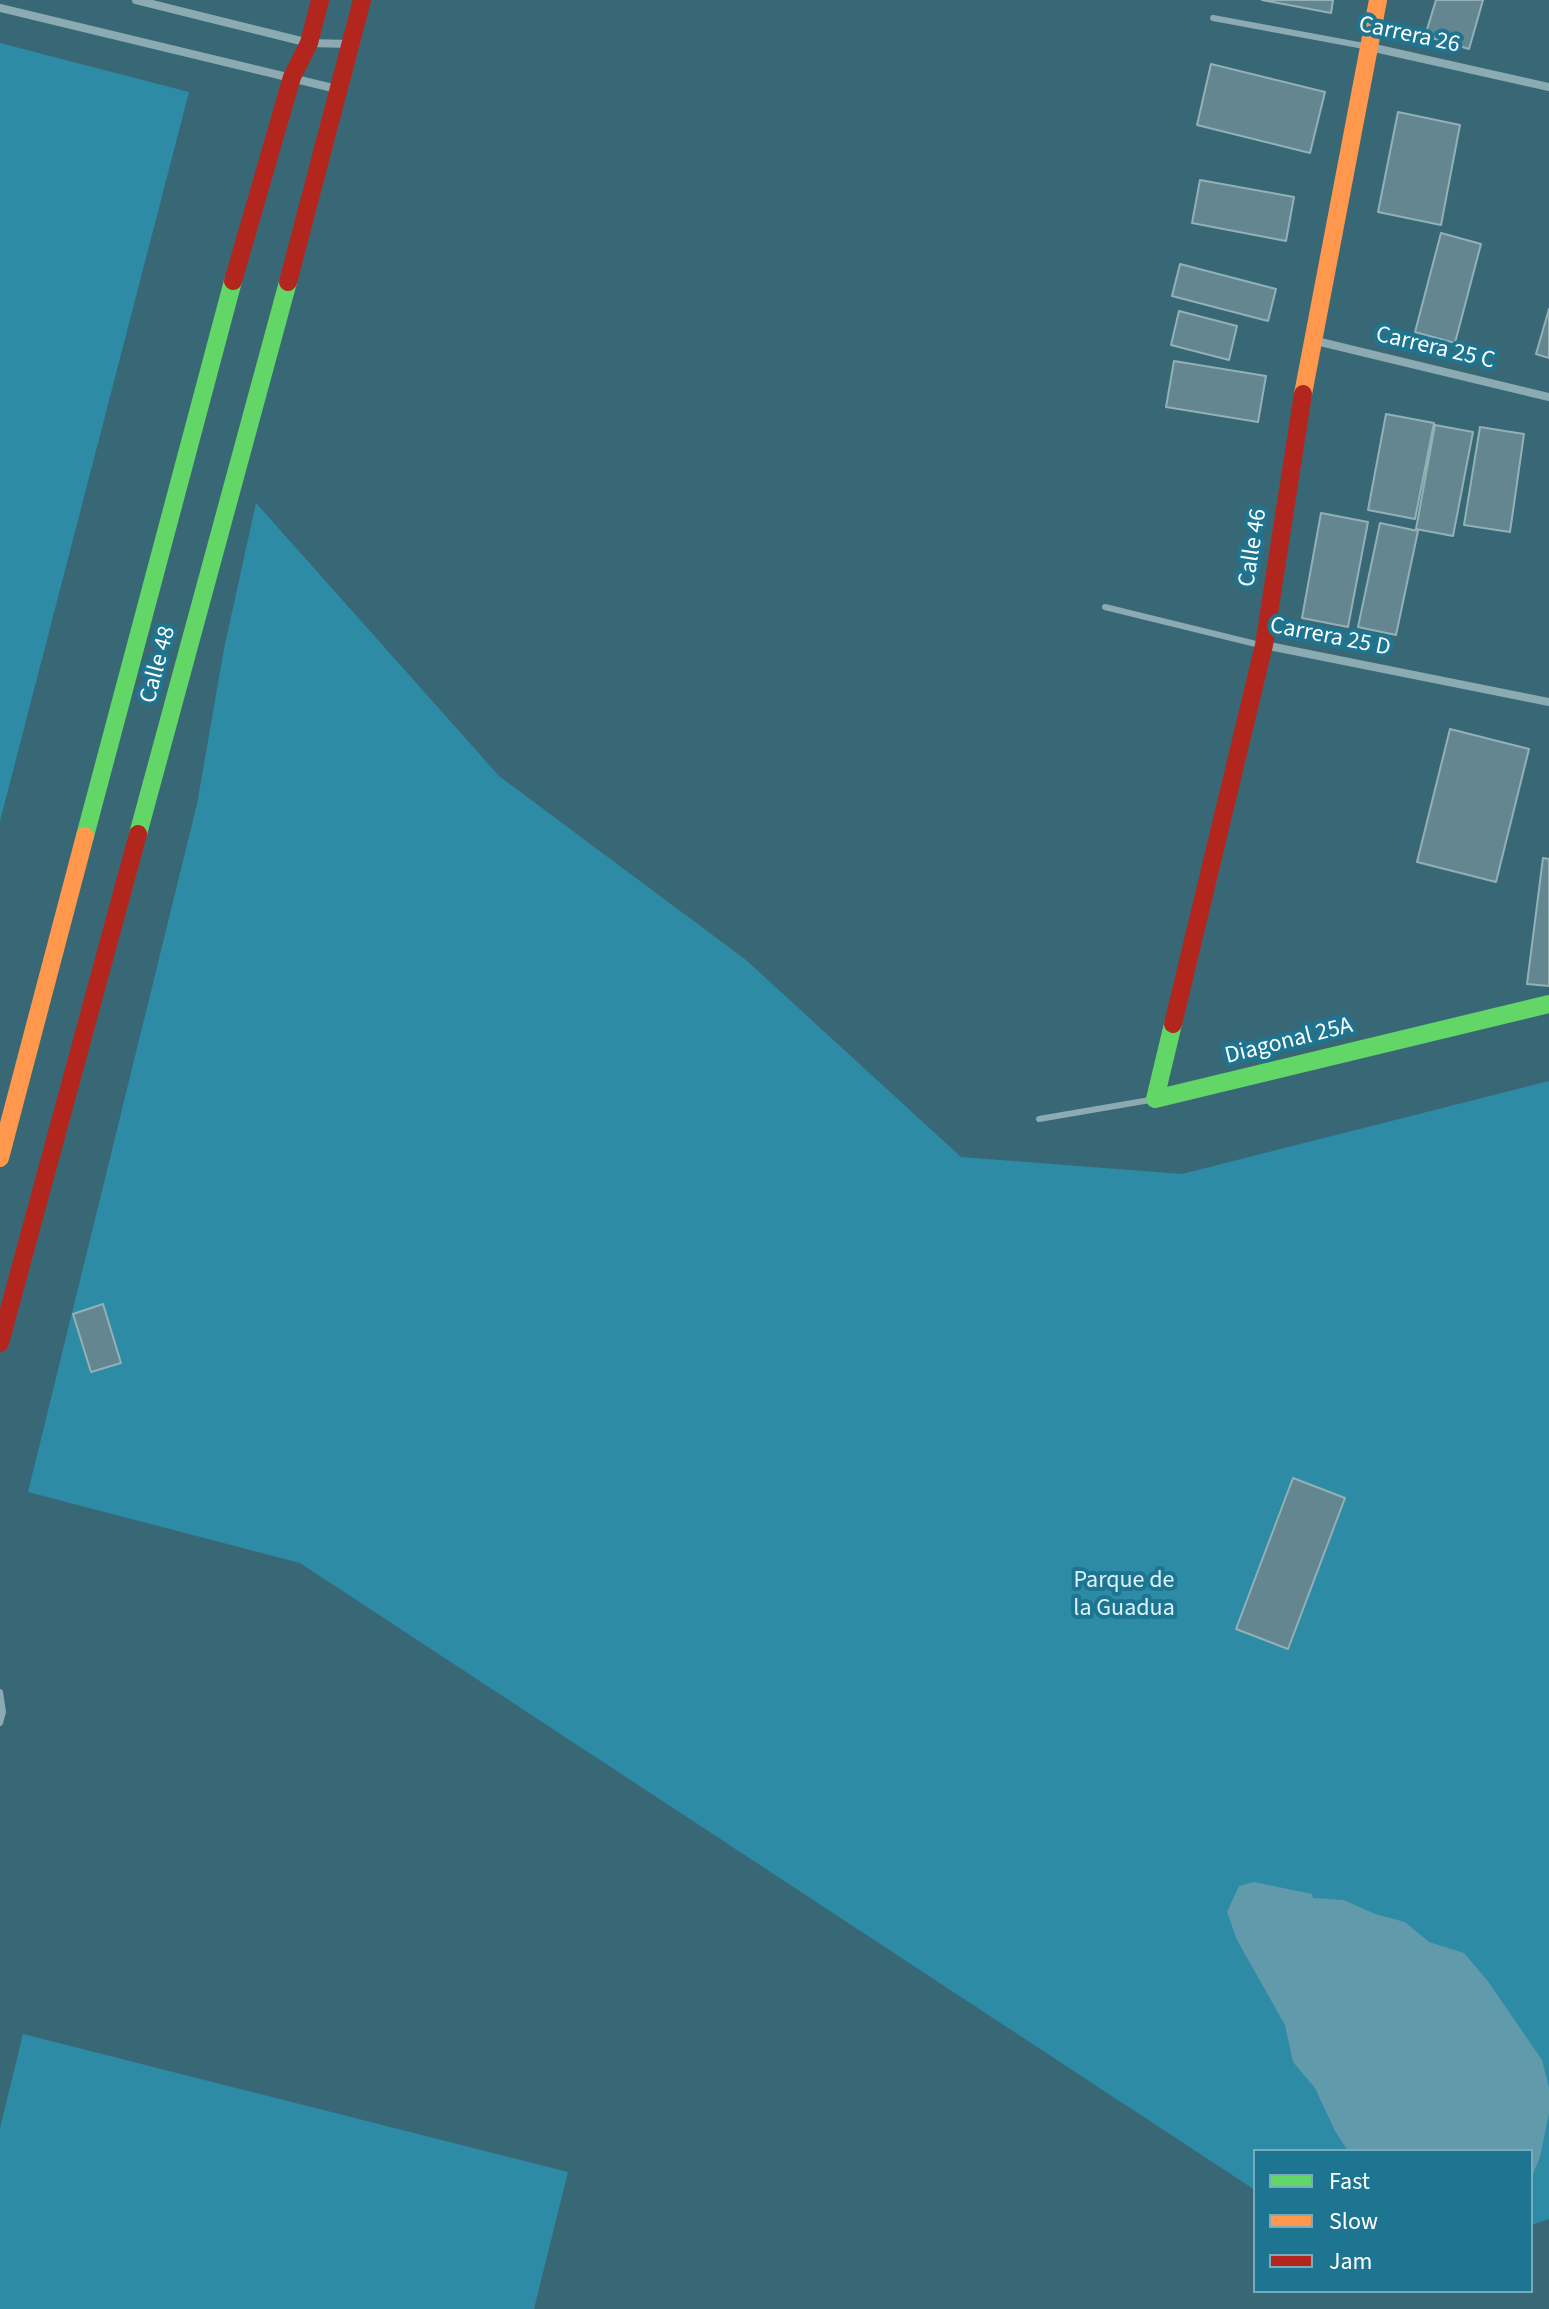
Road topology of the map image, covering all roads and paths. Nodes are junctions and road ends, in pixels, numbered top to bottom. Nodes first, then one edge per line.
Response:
1 (136, 0) edge
2 (320, 0) edge
3 (362, 0) edge
4 (1378, 0) edge
5 (0, 8) edge
6 (1213, 18) dead end
7 (309, 43) junction
8 (351, 44) junction
9 (1367, 47) junction
10 (292, 77) junction
11 (1549, 87) edge
12 (338, 90) junction
13 (1311, 340) junction
14 (1549, 397) edge
15 (1105, 607) dead end
16 (1264, 645) junction
17 (1549, 702) edge
18 (1549, 1004) edge
19 (1155, 1099) junction
20 (1039, 1119) dead end
21 (0, 1158) edge
22 (0, 1343) edge
23 (0, 1692) edge
24 (0, 1723) edge

1 - 7 street
2 - 7 main road, Calle 48
3 - 8 main road, Calle 48
4 - 9 main road, Calle 46
5 - 10 street
6 - 9 lane, Carrera 26
7 - 8 street
7 - 10 main road, Calle 48
8 - 12 main road, Calle 48
9 - 11 street, Carrera 26
9 - 13 main road, Calle 46
10 - 12 street
10 - 21 main road, Calle 48
12 - 22 main road, Calle 48
13 - 14 street, Carrera 25 C
13 - 16 main road, Calle 46
15 - 16 lane, Carrera 25 D
16 - 17 street, Carrera 25 D
16 - 19 main road, Calle 46
18 - 19 main road, Diagonal 25A
19 - 20 lane, Diagonal 25A
23 - 24 lane

